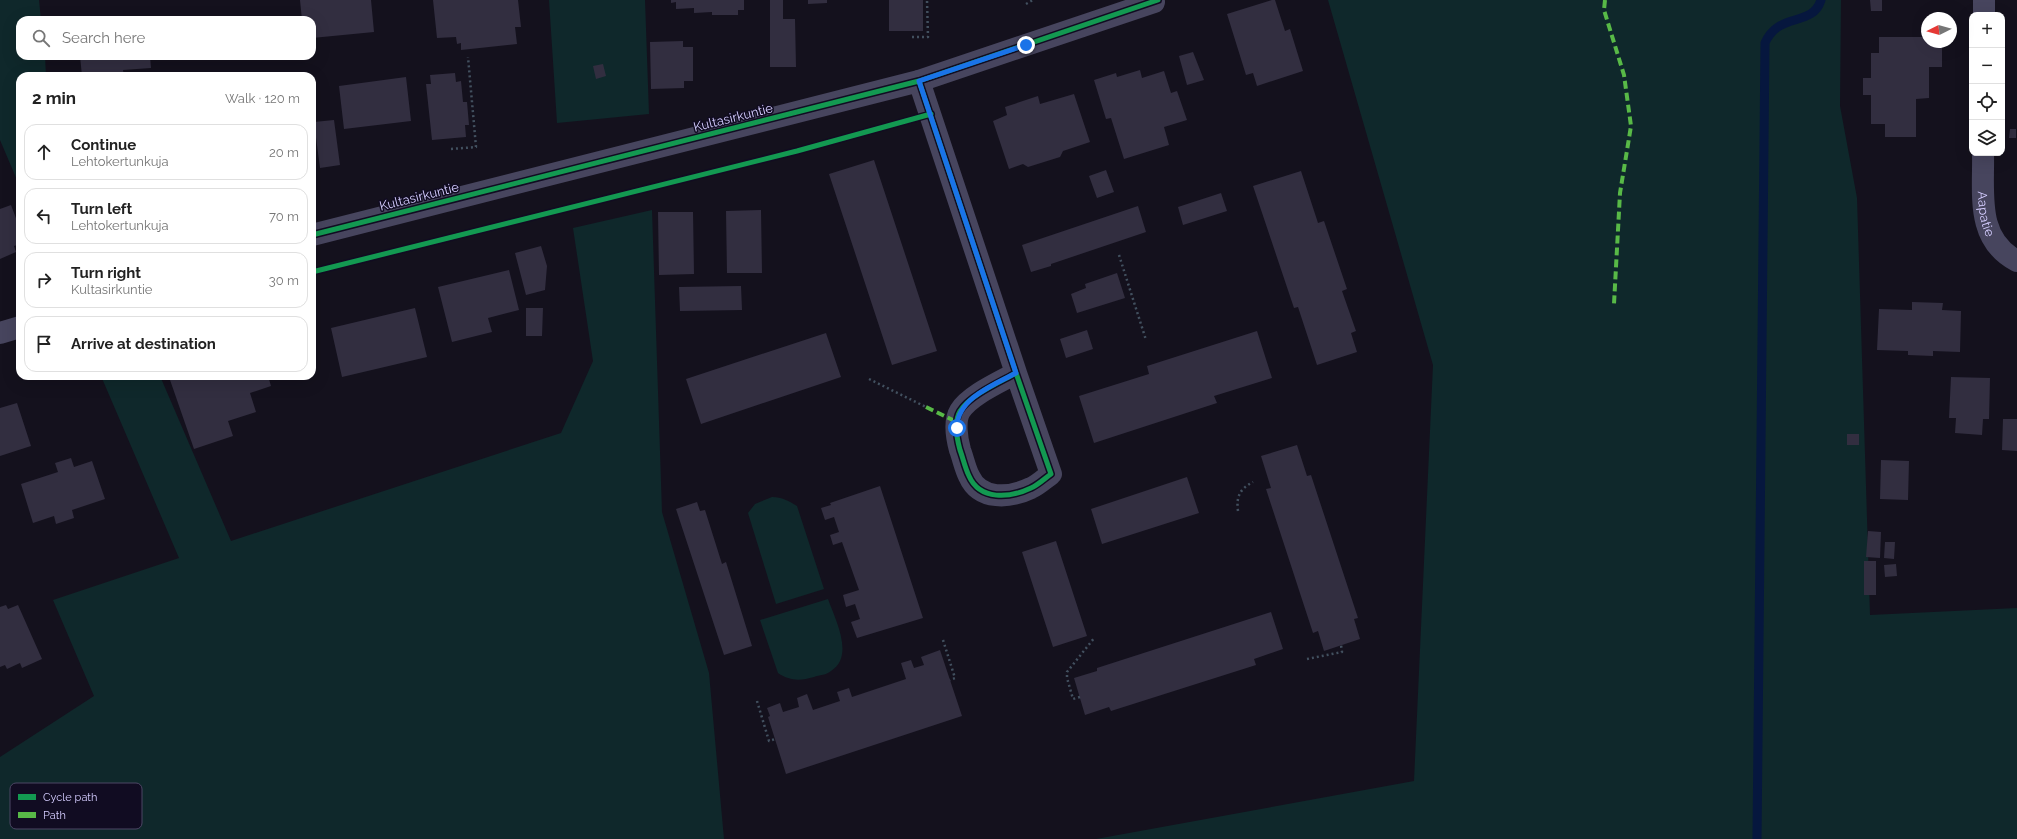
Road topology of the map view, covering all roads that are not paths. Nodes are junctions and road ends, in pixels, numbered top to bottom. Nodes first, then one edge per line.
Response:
1 (1984, 0) edge
2 (1154, 2) dead end
3 (1984, 12) edge
4 (919, 81) junction
5 (1983, 156) edge
6 (316, 234) edge
7 (2017, 261) edge
8 (16, 328) edge
9 (0, 333) edge
10 (1016, 373) junction

1 - 3 street
2 - 4 street, Kultasirkuntie
4 - 6 street, Kultasirkuntie
4 - 10 street
5 - 7 street, Aapatie
8 - 9 street
10 - 10 street

